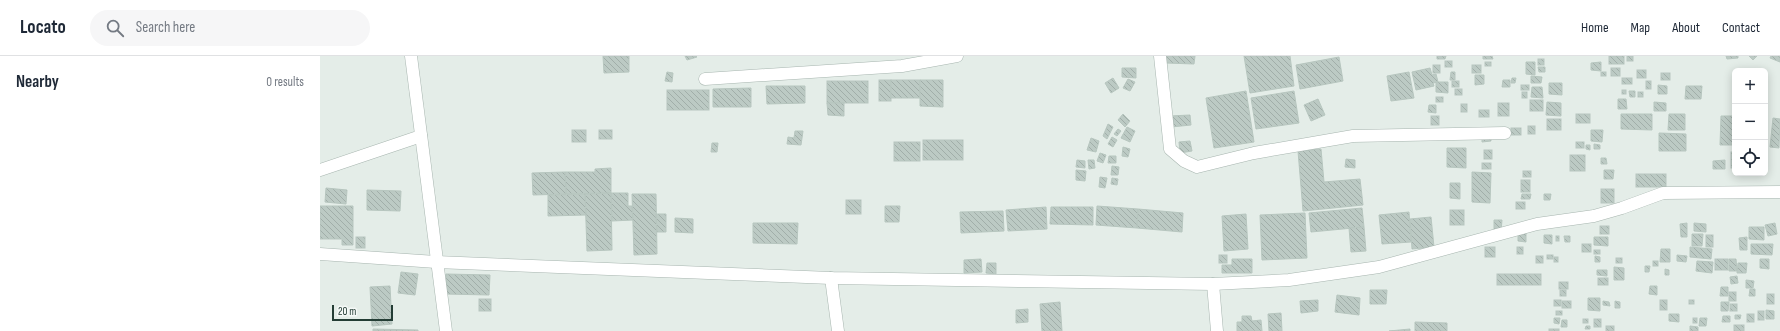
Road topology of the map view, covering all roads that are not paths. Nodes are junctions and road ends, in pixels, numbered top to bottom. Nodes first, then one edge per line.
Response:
1 (411, 56) edge
2 (957, 56) edge
3 (1160, 56) edge
4 (705, 79) dead end
5 (1505, 133) dead end
6 (421, 136) junction
7 (320, 170) edge
8 (1780, 192) edge
9 (320, 254) edge
10 (436, 262) junction
11 (831, 278) junction
12 (1213, 284) junction
13 (446, 331) edge
14 (838, 331) edge
15 (1216, 331) edge

1 - 6 street
2 - 4 street
3 - 5 street
6 - 7 street
6 - 10 street
8 - 12 street
9 - 10 street
10 - 11 street
10 - 13 street
11 - 12 street
11 - 14 street
12 - 15 street

